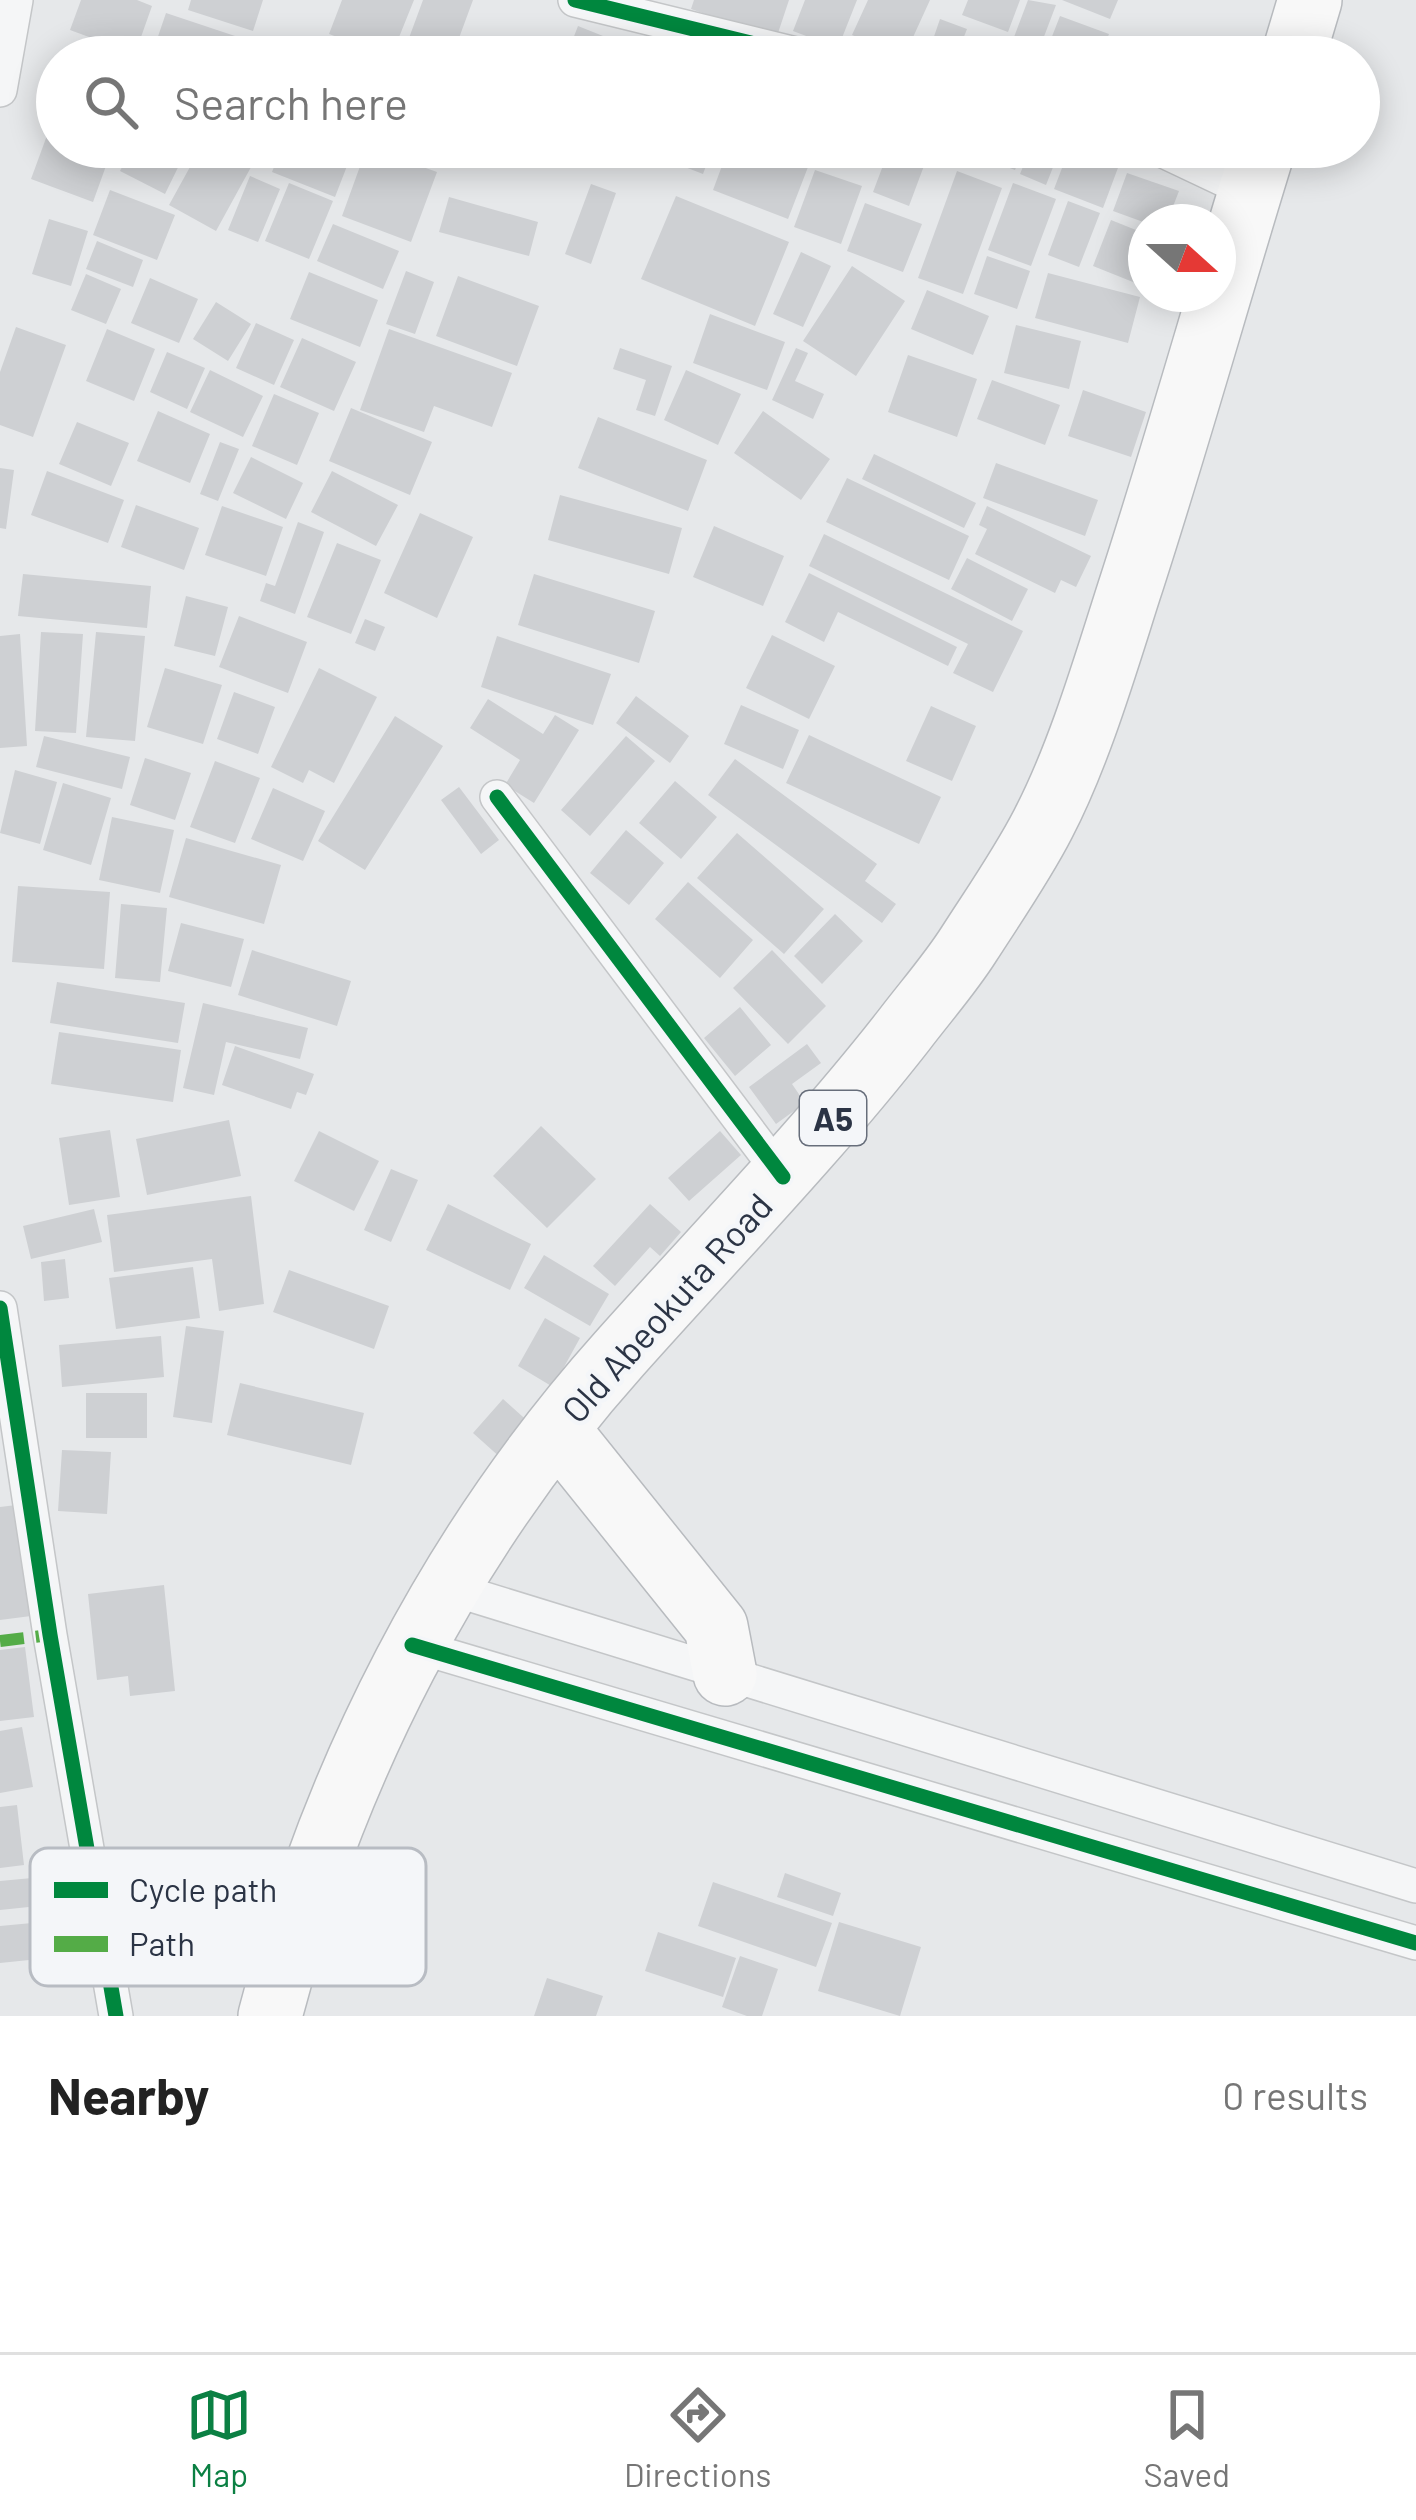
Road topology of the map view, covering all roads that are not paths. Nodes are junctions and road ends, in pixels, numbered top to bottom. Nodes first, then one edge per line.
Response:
1 (16, 0) edge
2 (575, 0) edge
3 (1310, 0) edge
4 (722, 36) edge
5 (1299, 36) edge
6 (0, 90) edge
7 (1257, 170) edge
8 (497, 797) dead end
9 (783, 1177) junction
10 (0, 1308) edge
11 (557, 1429) junction
12 (448, 1588) junction
13 (412, 1645) junction
14 (725, 1674) junction
15 (697, 1732) junction
16 (87, 1848) edge
17 (322, 1848) edge
18 (1416, 1886) edge
19 (1416, 1943) edge
20 (111, 1986) edge
21 (278, 1986) edge
22 (116, 2016) edge
23 (270, 2016) edge

1 - 6 street
2 - 4 street
3 - 5 highway
7 - 9 highway, Old Abeokuta Road / A5
8 - 9 street
9 - 11 highway, Old Abeokuta Road / A5
10 - 16 street
11 - 12 highway, Old Abeokuta Road / A5
11 - 14 highway
12 - 13 highway, Old Abeokuta Road / A5
12 - 14 street
13 - 15 street
13 - 17 highway, Old Abeokuta Road / A5
14 - 15 street
14 - 18 street
15 - 19 street
20 - 22 street
21 - 23 highway, Old Abeokuta Road / A5

